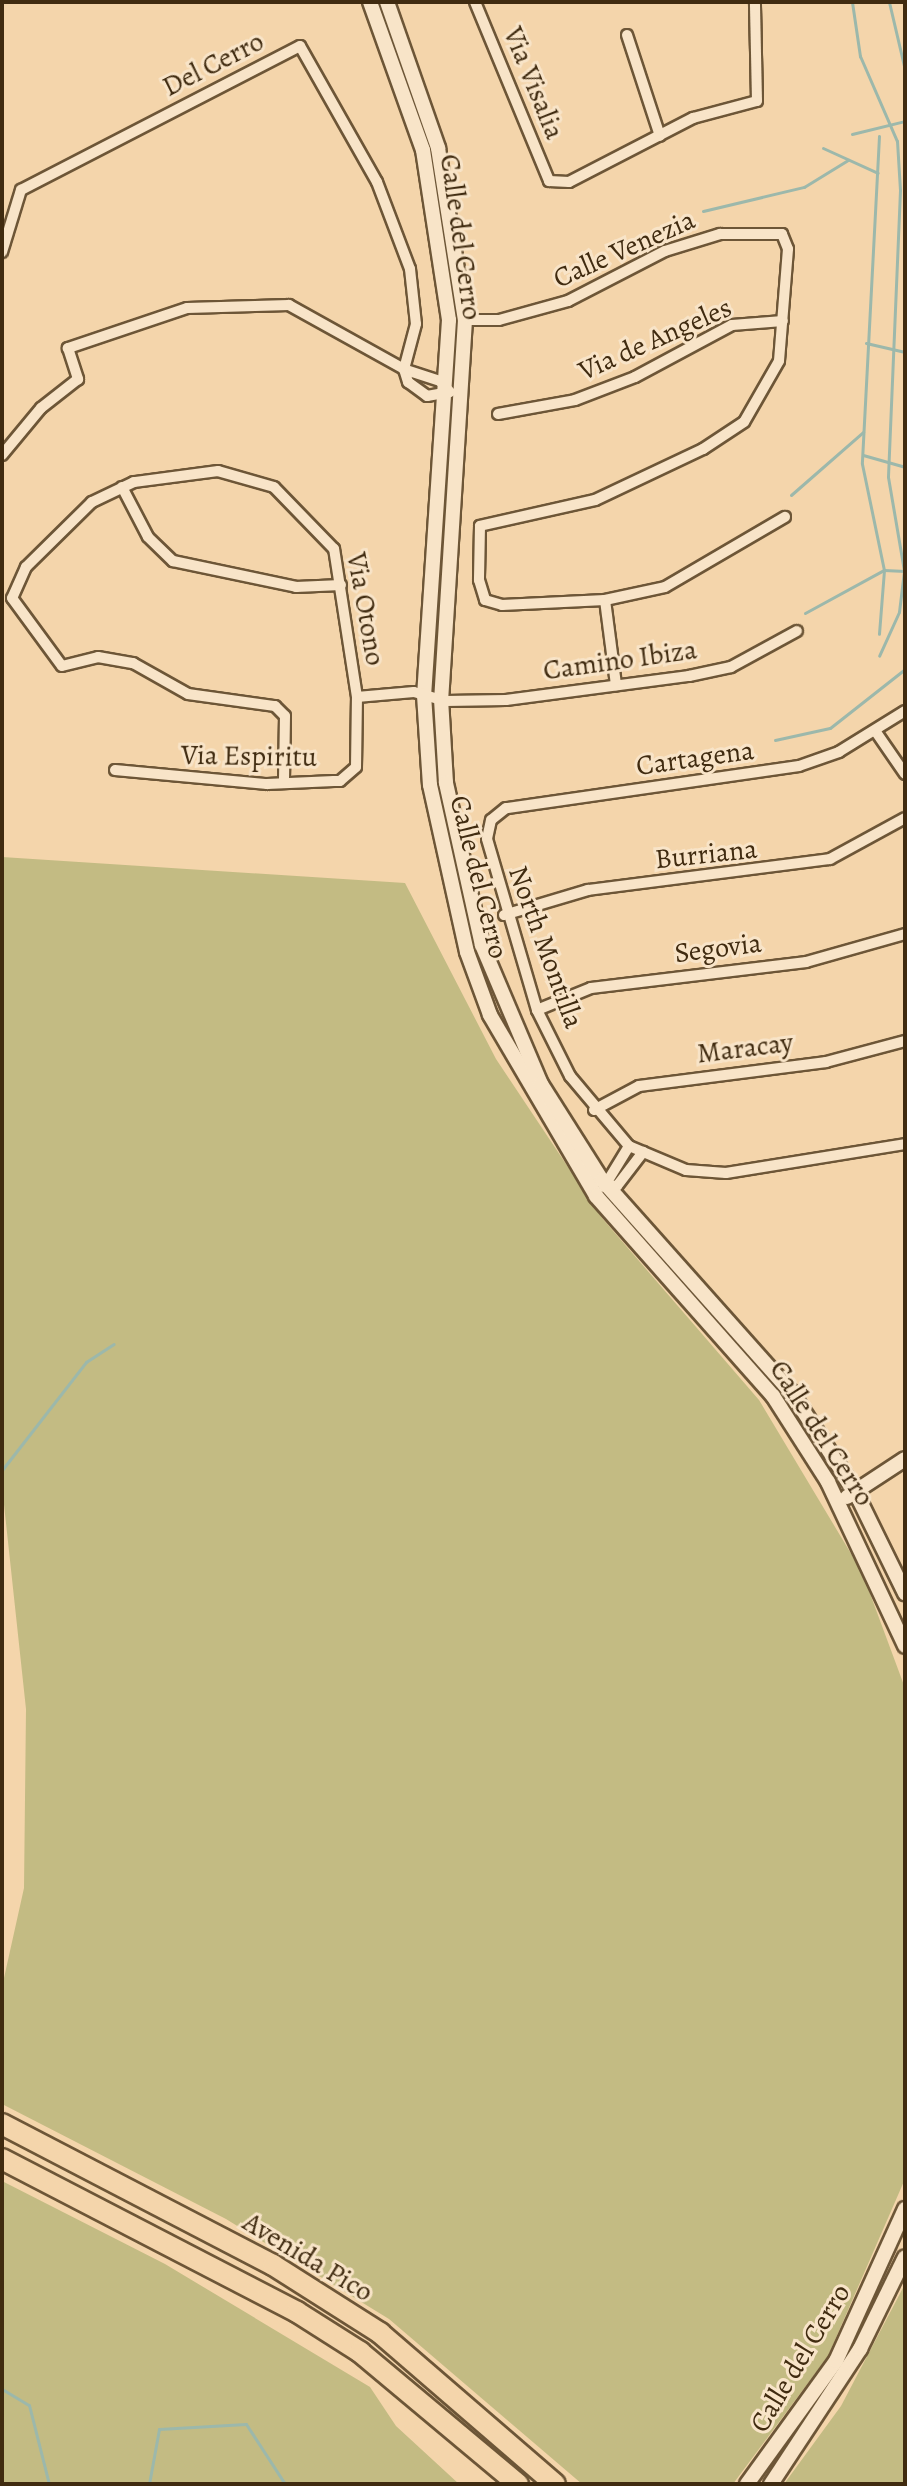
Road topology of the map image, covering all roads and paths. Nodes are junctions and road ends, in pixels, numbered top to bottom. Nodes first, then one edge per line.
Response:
1 (370, 2) edge
2 (387, 2) edge
3 (475, 2) edge
4 (755, 2) edge
5 (627, 35) dead end
6 (660, 136) junction
7 (2, 252) edge
8 (457, 320) junction
9 (783, 321) junction
10 (404, 369) junction
11 (456, 393) junction
12 (498, 414) dead end
13 (2, 455) edge
14 (122, 487) junction
15 (785, 517) dead end
16 (341, 585) junction
17 (605, 600) junction
18 (797, 631) dead end
19 (616, 685) junction
20 (424, 695) junction
21 (357, 697) junction
22 (441, 699) junction
23 (905, 711) edge
24 (876, 732) junction
25 (115, 770) dead end
26 (905, 774) edge
27 (284, 783) junction
28 (905, 818) edge
29 (487, 827) joint
30 (504, 915) junction
31 (905, 934) edge
32 (537, 1010) junction
33 (905, 1041) edge
34 (594, 1110) junction
35 (905, 1144) edge
36 (636, 1149) junction
37 (601, 1190) junction
38 (905, 1459) edge
39 (855, 1491) junction
40 (840, 1502) junction
41 (905, 1593) edge
42 (905, 1646) edge
43 (2, 2124) edge
44 (2, 2159) edge
45 (905, 2209) edge
46 (905, 2257) edge
47 (518, 2484) edge
48 (555, 2484) edge
49 (747, 2484) edge
50 (771, 2484) edge

1 - 8 main road, Calle del Cerro
2 - 8 main road, Calle del Cerro
3 - 6 street, Via Visalia
4 - 6 street
5 - 6 street
7 - 10 street, Del Cerro
8 - 9 street, Calle Venezia
8 - 11 main road, Calle del Cerro
9 - 12 street, Via de Angeles
9 - 17 street, Calle Venezia
10 - 11 street
10 - 11 street
10 - 13 street
11 - 20 main road, Calle del Cerro
11 - 22 main road, Calle del Cerro
14 - 16 street
14 - 16 street, Via Otono
14 - 27 street, Via Otono
15 - 17 street, Calle Venezia
16 - 21 street, Via Otono
17 - 19 street
18 - 19 street, Camino Ibiza
19 - 22 street, Camino Ibiza
20 - 21 street, Camino Ibiza
20 - 22 street, Camino Ibiza
20 - 37 main road, Calle del Cerro
21 - 27 street, Via Espiritu
22 - 37 main road, Calle del Cerro
23 - 24 street, Cartagena
24 - 26 street
24 - 29 street, Cartagena
25 - 27 street, Via Espiritu
28 - 30 street, Burriana
29 - 30 street, North Montilla
30 - 32 street, North Montilla
31 - 32 street, Segovia
32 - 34 street, North Montilla
33 - 34 street, Maracay
34 - 36 street, North Montilla
35 - 36 street
36 - 37 street
37 - 39 main road, Calle del Cerro
37 - 40 main road, Calle del Cerro
38 - 39 main road
39 - 40 main road
39 - 41 main road, Calle del Cerro
40 - 42 main road, Calle del Cerro
43 - 48 highway, Avenida Pico
44 - 47 highway, Avenida Pico
45 - 49 main road, Calle del Cerro
46 - 50 main road, Calle del Cerro

